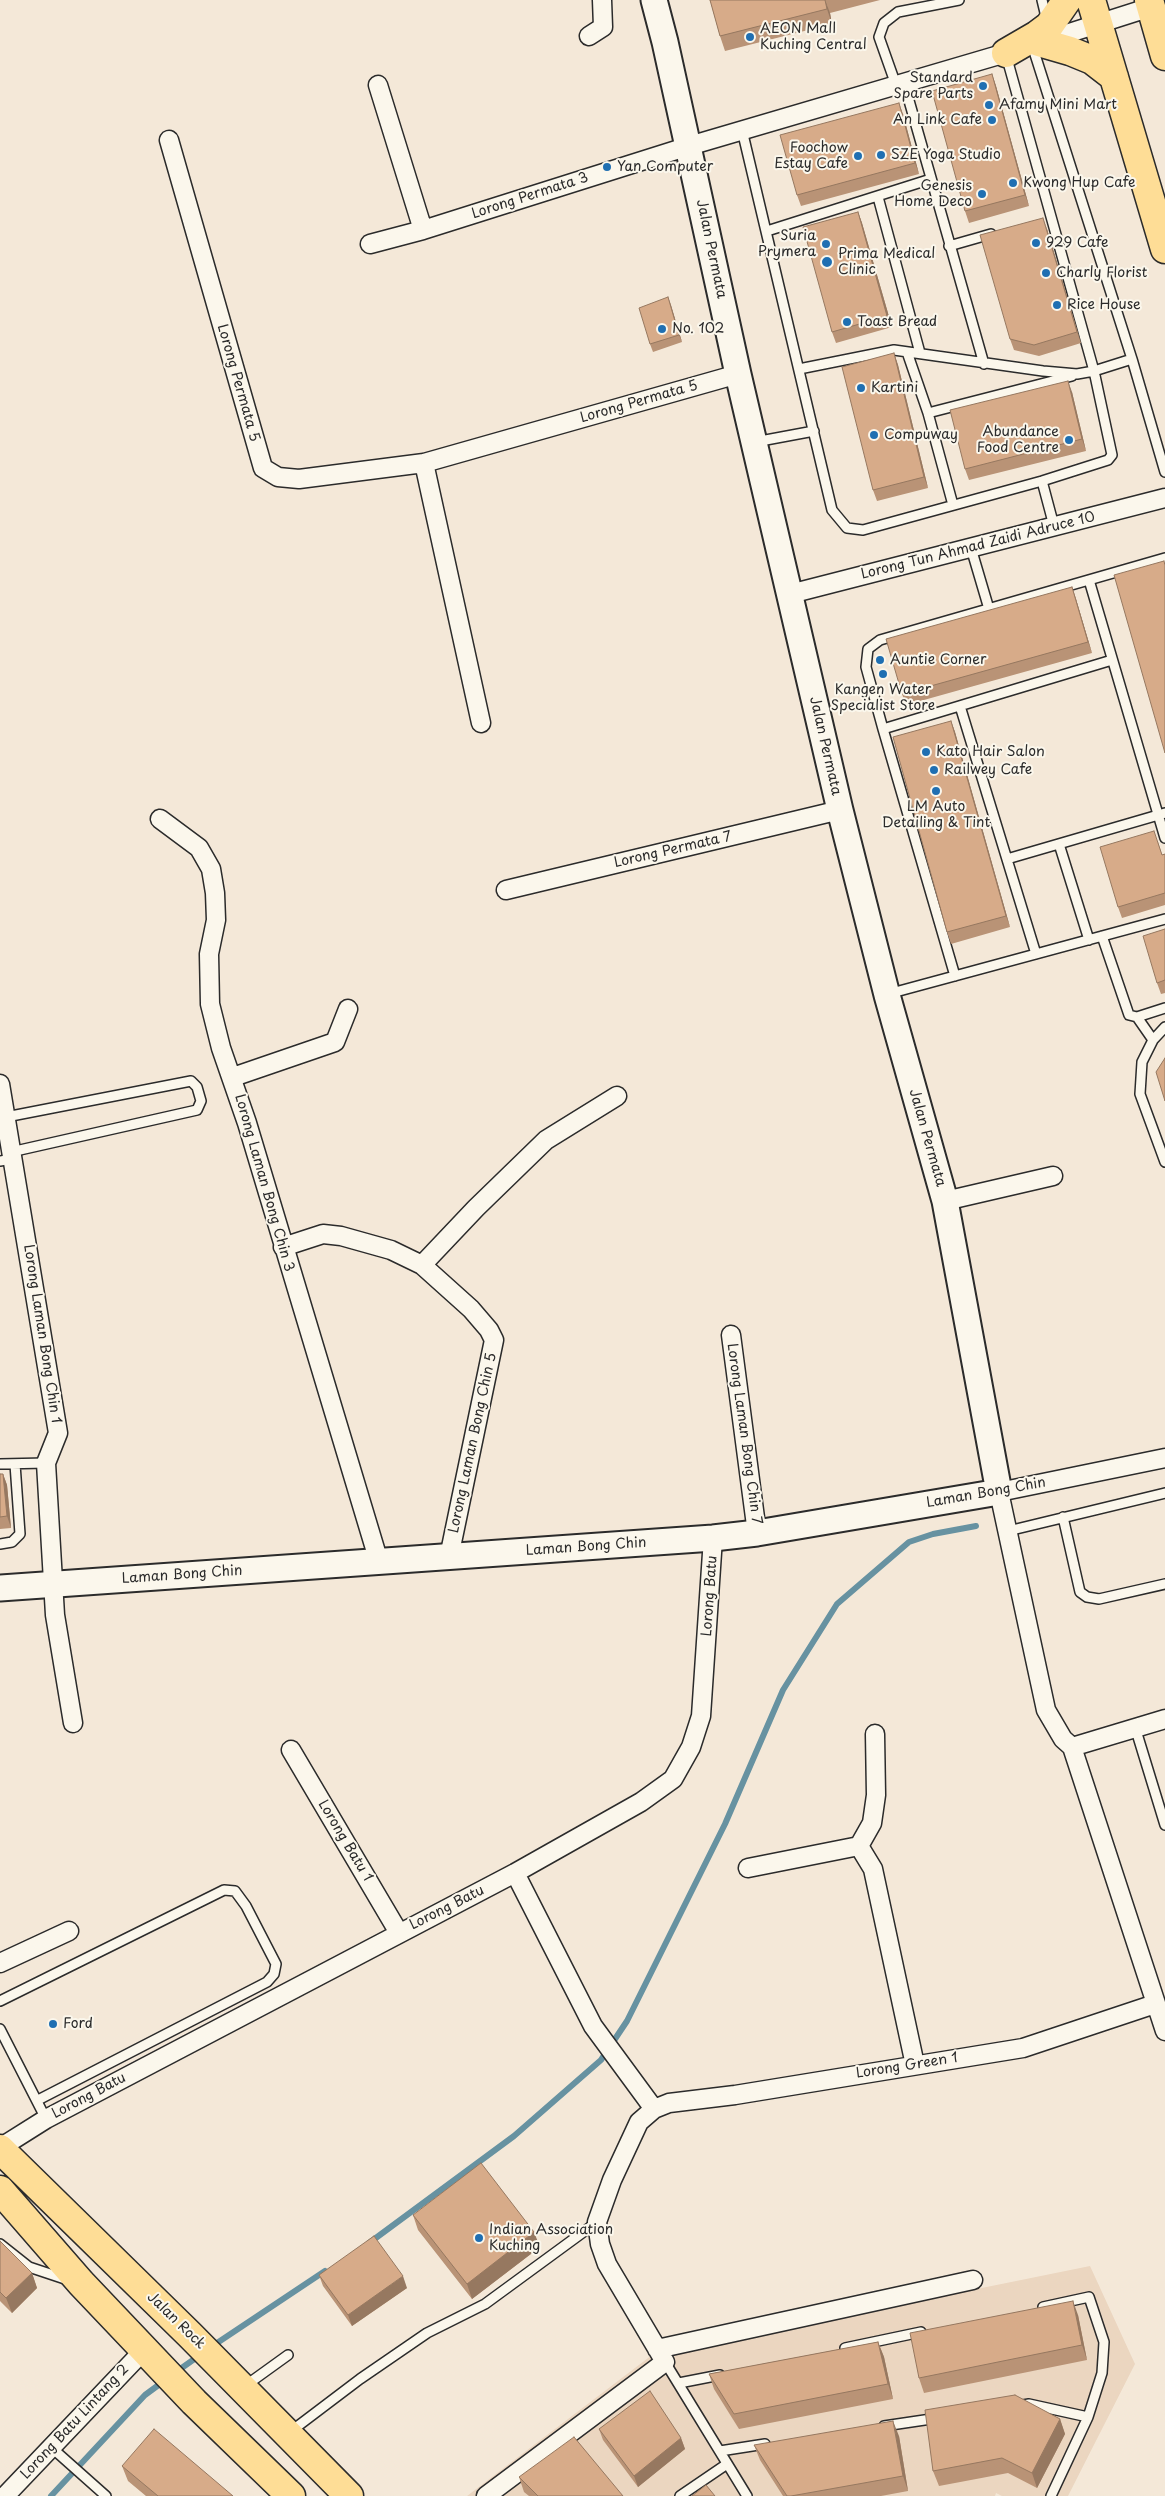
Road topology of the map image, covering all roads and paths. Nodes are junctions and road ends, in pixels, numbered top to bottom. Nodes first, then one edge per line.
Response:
1 (602, 0) edge
2 (654, 0) edge
3 (959, 0) edge
4 (1042, 0) edge
5 (1066, 0) edge
6 (1150, 4) edge
7 (1094, 12) edge
8 (589, 36) dead end
9 (1040, 38) junction
10 (1006, 53) junction
11 (1165, 56) edge
12 (1114, 77) junction
13 (900, 84) junction
14 (378, 85) dead end
15 (742, 130) junction
16 (169, 140) dead end
17 (689, 146) junction
18 (931, 180) junction
19 (878, 197) junction
20 (423, 230) junction
21 (1005, 230) edge
22 (767, 231) junction
23 (370, 244) dead end
24 (949, 246) junction
25 (1165, 248) edge
26 (907, 352) junction
27 (920, 353) junction
28 (1132, 358) junction
29 (984, 364) junction
30 (799, 369) junction
31 (1094, 372) junction
32 (738, 374) junction
33 (1077, 374) junction
34 (928, 413) junction
35 (814, 432) junction
36 (754, 442) junction
37 (424, 463) junction
38 (1165, 472) edge
39 (1042, 481) junction
40 (1165, 498) edge
41 (953, 505) junction
42 (1054, 526) junction
43 (971, 548) junction
44 (1165, 558) edge
45 (1089, 580) junction
46 (790, 594) junction
47 (988, 609) junction
48 (1112, 660) junction
49 (960, 706) junction
50 (480, 723) dead end
51 (883, 729) junction
52 (840, 810) junction
53 (1162, 814) edge
54 (160, 819) dead end
55 (1165, 838) edge
56 (1058, 844) junction
57 (1007, 859) junction
58 (506, 890) dead end
59 (1165, 919) edge
60 (1102, 936) junction
61 (1089, 940) junction
62 (1036, 954) junction
63 (956, 976) junction
64 (887, 995) junction
65 (1165, 1008) edge
66 (348, 1009) dead end
67 (1137, 1017) junction
68 (1165, 1027) edge
69 (1153, 1040) junction
70 (233, 1078) junction
71 (0, 1084) edge
72 (617, 1096) dead end
73 (6, 1117) junction
74 (8, 1157) edge
75 (1165, 1162) edge
76 (1053, 1176) dead end
77 (945, 1201) junction
78 (283, 1246) junction
79 (422, 1265) junction
80 (731, 1335) dead end
81 (1165, 1458) edge
82 (46, 1463) junction
83 (0, 1464) edge
84 (15, 1464) junction
85 (999, 1492) junction
86 (1165, 1493) edge
87 (1063, 1518) junction
88 (1008, 1531) junction
89 (757, 1533) junction
90 (713, 1538) junction
91 (0, 1544) edge
92 (449, 1557) junction
93 (379, 1562) junction
94 (53, 1584) junction
95 (1165, 1584) edge
96 (0, 1588) edge
97 (1165, 1719) edge
98 (73, 1723) dead end
99 (1135, 1727) junction
100 (875, 1734) dead end
101 (1072, 1747) junction
102 (291, 1750) dead end
103 (1163, 1810) edge
104 (1165, 1825) edge
105 (859, 1846) junction
106 (748, 1868) dead end
107 (515, 1873) junction
108 (69, 1931) dead end
109 (399, 1932) junction
110 (0, 1963) edge
111 (0, 2001) edge
112 (1155, 2004) junction
113 (1164, 2027) edge
114 (0, 2030) edge
115 (915, 2065) junction
116 (38, 2100) junction
117 (654, 2109) junction
118 (46, 2119) junction
119 (0, 2148) edge
120 (0, 2190) edge
121 (597, 2222) junction
122 (0, 2244) edge
123 (973, 2280) dead end
124 (81, 2283) junction
125 (1030, 2310) edge
126 (932, 2330) edge
127 (835, 2350) edge
128 (150, 2354) junction
129 (288, 2355) dead end
130 (661, 2355) junction
131 (727, 2373) edge
132 (679, 2383) junction
133 (243, 2388) junction
134 (1010, 2407) edge
135 (952, 2416) edge
136 (1088, 2417) junction
137 (874, 2428) edge
138 (288, 2433) junction
139 (778, 2442) edge
140 (720, 2451) junction
141 (58, 2454) junction
142 (727, 2464) junction
143 (5, 2496) edge
144 (106, 2496) edge
145 (291, 2496) edge
146 (349, 2496) edge
147 (486, 2496) edge
148 (680, 2496) edge
149 (747, 2496) edge
150 (1051, 2496) edge

1 - 8 street
2 - 17 street, Jalan Permata
3 - 13 lane
4 - 9 lane
5 - 9 main road
6 - 7 street
6 - 11 main road
7 - 9 street
7 - 12 main road
9 - 10 main road
9 - 12 main road
9 - 28 lane
10 - 13 street, Lorong Permata 3
10 - 31 lane
12 - 25 main road
13 - 15 street, Lorong Permata 3
13 - 18 lane
14 - 20 street
15 - 17 street, Lorong Permata 3
15 - 22 lane
16 - 37 street, Lorong Permata 5
17 - 20 street, Lorong Permata 3
17 - 32 street, Jalan Permata
18 - 19 lane
18 - 24 lane
19 - 22 lane
19 - 27 lane
20 - 23 street, Lorong Permata 3
21 - 24 lane
22 - 30 lane
24 - 29 lane
26 - 27 lane
26 - 30 lane
26 - 34 lane
27 - 29 lane
28 - 31 lane
28 - 38 lane
29 - 33 lane
30 - 35 lane
31 - 33 lane
31 - 39 lane
32 - 36 street, Jalan Permata
32 - 37 street, Lorong Permata 5
33 - 34 lane
34 - 41 lane
35 - 36 lane
35 - 41 lane
36 - 46 street, Jalan Permata
37 - 50 street
39 - 41 lane
39 - 42 lane
40 - 42 street, Lorong Tun Ahmad Zaidi Adruce 10
42 - 43 street, Lorong Tun Ahmad Zaidi Adruce 10
43 - 46 street, Lorong Tun Ahmad Zaidi Adruce 10
43 - 47 lane
44 - 45 lane
45 - 47 lane
45 - 48 lane
46 - 52 street, Jalan Permata
47 - 51 lane
48 - 49 lane
48 - 53 lane
49 - 51 lane
49 - 57 lane
51 - 63 lane
52 - 58 street, Lorong Permata 7
52 - 64 street, Jalan Permata
53 - 55 lane
53 - 56 lane
54 - 70 street, Lorong Laman Bong Chin 3
56 - 57 lane
56 - 61 lane
57 - 62 lane
59 - 60 lane
60 - 61 lane
60 - 67 lane
61 - 62 lane
62 - 63 lane
63 - 64 lane
64 - 77 street, Jalan Permata
65 - 67 lane
66 - 70 street
67 - 69 lane
68 - 69 lane
69 - 75 lane
70 - 78 street, Lorong Laman Bong Chin 3
71 - 73 street, Lorong Laman Bong Chin 1
72 - 79 street
73 - 74 street, Lorong Laman Bong Chin 1
73 - 74 lane
74 - 82 street, Lorong Laman Bong Chin 1
76 - 77 street
77 - 85 street, Jalan Permata
78 - 79 street, Lorong Laman Bong Chin 5
78 - 93 street, Lorong Laman Bong Chin 3
79 - 92 street, Lorong Laman Bong Chin 5
80 - 89 street, Lorong Laman Bong Chin 7
81 - 85 street, Laman Bong Chin
82 - 84 lane
82 - 94 street, Lorong Laman Bong Chin 1
83 - 84 lane
84 - 91 lane
85 - 88 street
85 - 89 street, Laman Bong Chin
86 - 87 lane
87 - 88 lane
87 - 95 lane
88 - 101 street
89 - 90 street, Laman Bong Chin
90 - 92 street, Laman Bong Chin
90 - 107 street, Lorong Batu
92 - 93 street, Laman Bong Chin
93 - 94 street, Laman Bong Chin
94 - 96 street, Laman Bong Chin
94 - 98 street, Lorong Laman Bong Chin 1
97 - 99 street
99 - 101 street
99 - 103 lane
100 - 105 street
101 - 112 street
102 - 109 street, Lorong Batu 1
103 - 104 lane
105 - 106 street
105 - 115 street
107 - 109 street, Lorong Batu
107 - 117 street
108 - 110 street
109 - 118 street, Lorong Batu
111 - 116 lane
112 - 113 street
112 - 115 street, Lorong Green 1
114 - 116 lane
115 - 117 street, Lorong Green 1
116 - 118 lane
117 - 121 street
118 - 119 street, Lorong Batu
119 - 133 main road, Jalan Rock
120 - 124 main road
121 - 130 street
121 - 138 lane
122 - 124 lane
123 - 130 street
124 - 128 main road
125 - 136 lane
126 - 127 lane
128 - 141 street, Lorong Batu Lintang 2
128 - 145 main road
129 - 133 lane
130 - 132 lane
130 - 147 street
131 - 132 lane
132 - 140 lane
133 - 138 main road, Jalan Rock
134 - 136 lane
135 - 137 lane
136 - 150 lane
138 - 146 main road, Jalan Rock
139 - 140 lane
140 - 142 lane
141 - 143 street, Lorong Batu Lintang 2
141 - 144 lane
142 - 148 lane
142 - 149 lane

